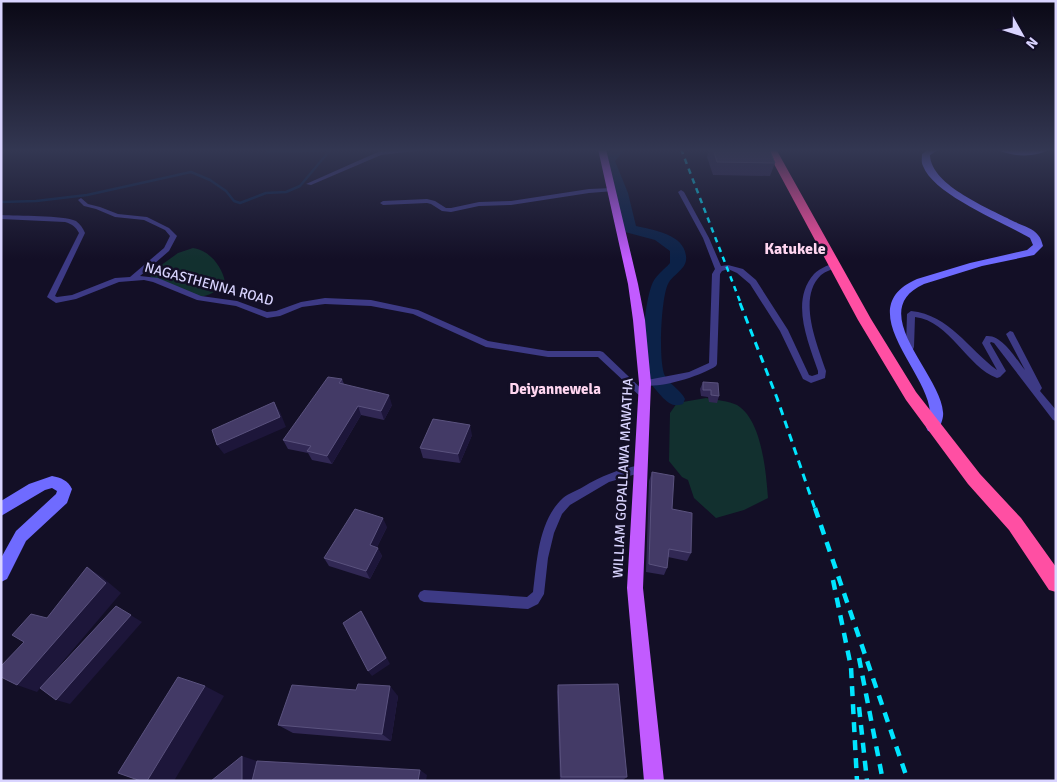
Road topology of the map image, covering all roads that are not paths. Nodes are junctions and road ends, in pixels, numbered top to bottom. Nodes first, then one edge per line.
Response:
1 (611, 185) edge
2 (790, 185) edge
3 (946, 185) edge
4 (612, 190) junction
5 (681, 192) dead end
6 (81, 200) dead end
7 (383, 203) dead end
8 (1, 217) edge
9 (836, 265) junction
10 (719, 269) junction
11 (133, 278) junction
12 (1010, 334) dead end
13 (908, 352) junction
14 (648, 387) junction
15 (1047, 406) junction
16 (1056, 417) edge
17 (933, 427) junction
18 (640, 469) junction
19 (1, 509) edge
20 (1, 574) edge
21 (1056, 583) edge
22 (424, 596) dead end
23 (654, 781) edge

1 - 4 main road, WILLIAM GOPALLAWA MAWATHA
2 - 9 highway
3 - 13 street
4 - 7 street
4 - 14 main road, WILLIAM GOPALLAWA MAWATHA
5 - 10 street
6 - 11 street
8 - 11 street, NAGASTHENNA ROAD
9 - 10 street
9 - 17 highway
10 - 14 street
11 - 14 street, NAGASTHENNA ROAD
12 - 15 street
13 - 15 street
13 - 17 street
14 - 18 main road, WILLIAM GOPALLAWA MAWATHA
15 - 16 street
17 - 21 highway
18 - 22 street
18 - 23 main road, WILLIAM GOPALLAWA MAWATHA
19 - 20 street

